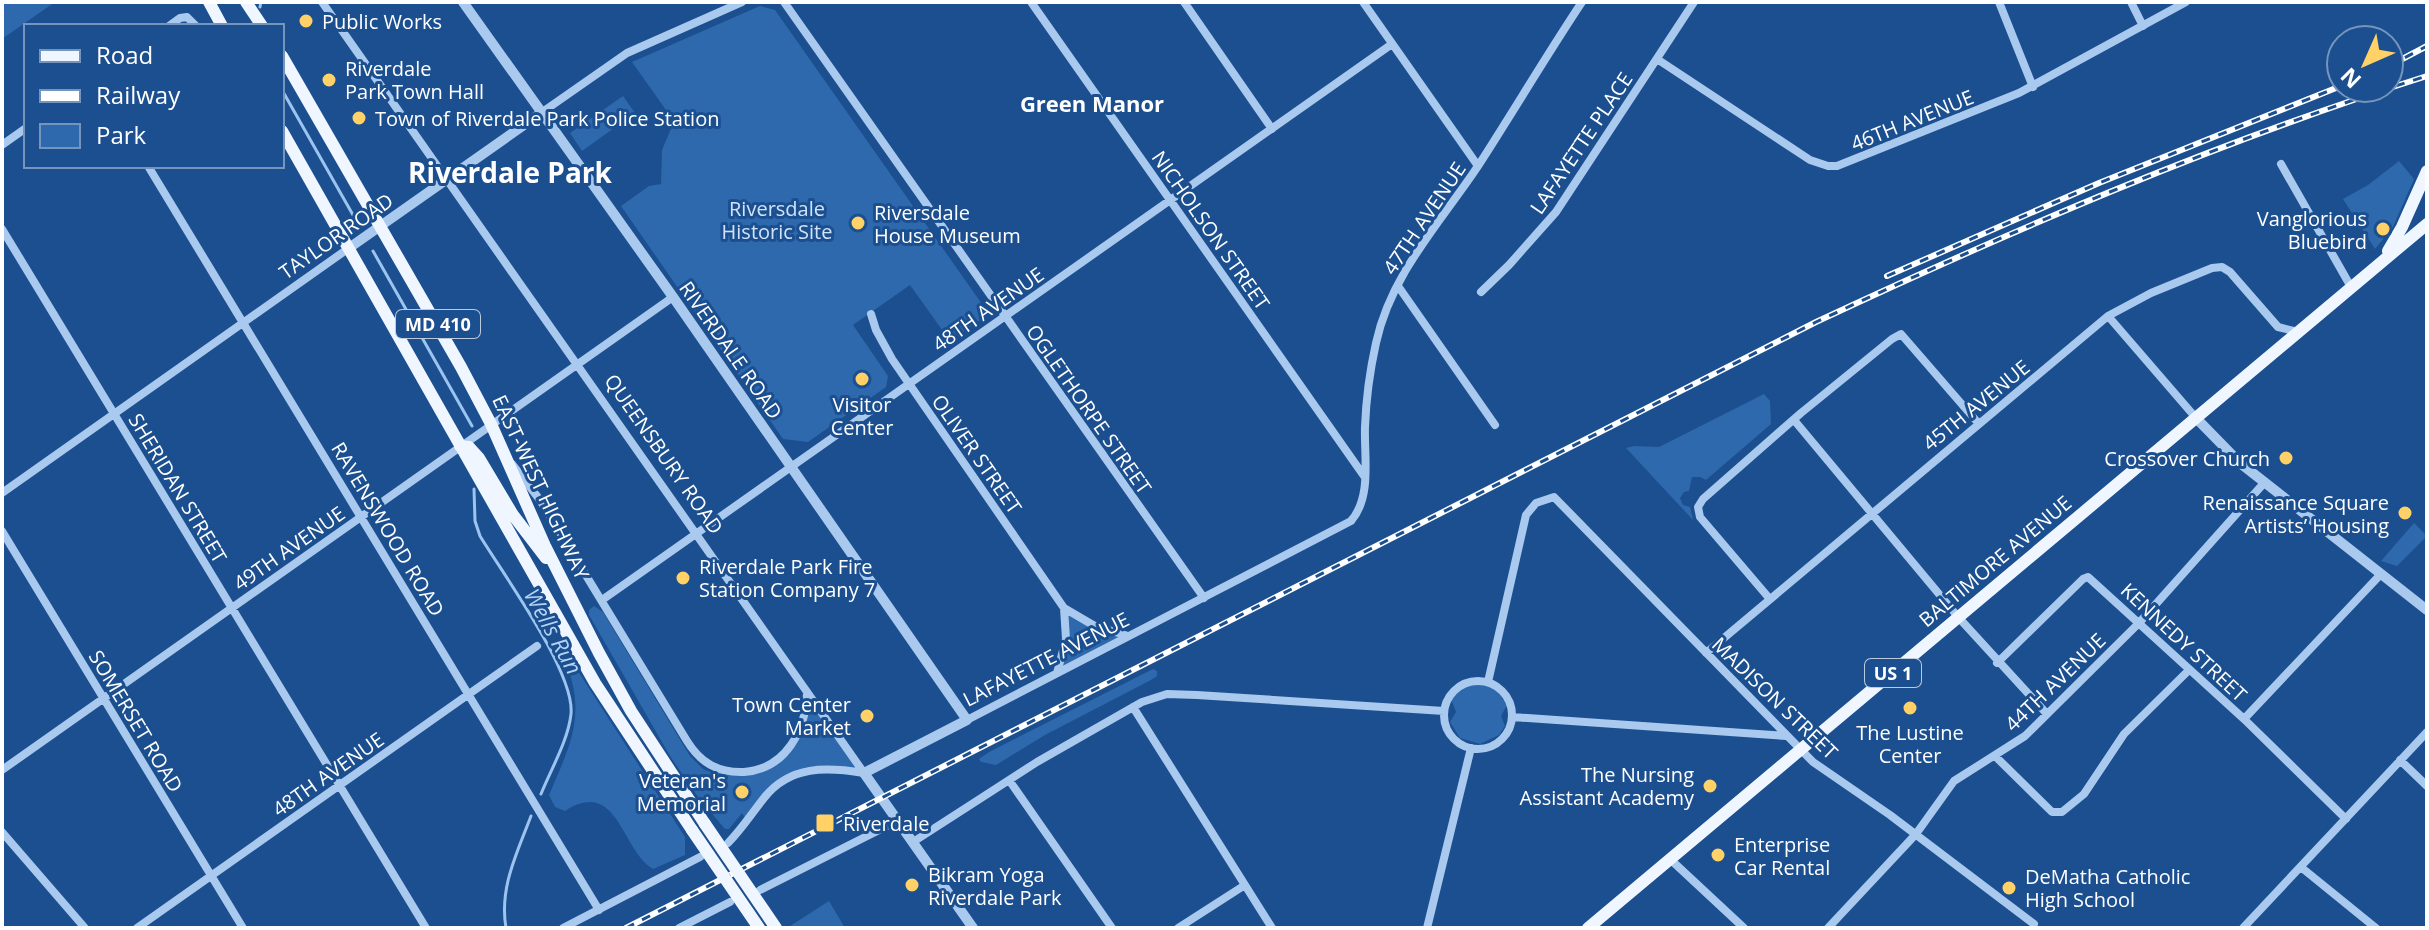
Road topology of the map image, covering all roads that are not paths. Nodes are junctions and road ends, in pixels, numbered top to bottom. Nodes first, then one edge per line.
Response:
1 (209, 2) edge
2 (246, 2) edge
3 (322, 2) edge
4 (463, 2) edge
5 (742, 2) edge
6 (784, 2) edge
7 (1031, 2) edge
8 (1184, 2) edge
9 (1363, 2) edge
10 (1694, 2) edge
11 (1999, 2) edge
12 (2131, 2) edge
13 (2186, 2) edge
14 (1579, 3) edge
15 (172, 24) edge
16 (194, 24) edge
17 (221, 24) edge
18 (261, 24) edge
19 (2143, 26) junction
20 (1392, 44) junction
21 (284, 59) edge
22 (1657, 59) junction
23 (2033, 87) junction
24 (541, 113) junction
25 (24, 129) edge
26 (1272, 129) junction
27 (284, 134) edge
28 (2, 145) edge
29 (2281, 164) dead end
30 (1478, 166) junction
31 (149, 168) edge
32 (2427, 171) edge
33 (448, 179) junction
34 (1170, 201) junction
35 (2427, 224) edge
36 (382, 225) junction
37 (2, 229) edge
38 (349, 248) junction
39 (2379, 263) junction
40 (1398, 286) junction
41 (2351, 287) junction
42 (1481, 292) dead end
43 (673, 297) junction
44 (871, 314) dead end
45 (2108, 316) junction
46 (1005, 317) junction
47 (243, 323) junction
48 (2278, 327) junction
49 (2298, 332) junction
50 (2277, 350) junction
51 (578, 363) junction
52 (909, 384) junction
53 (114, 414) junction
54 (2196, 418) junction
55 (1794, 420) junction
56 (491, 424) junction
57 (1979, 424) junction
58 (1495, 425) dead end
59 (460, 446) junction
60 (504, 454) junction
61 (790, 468) junction
62 (1364, 477) junction
63 (2264, 483) junction
64 (2, 493) edge
65 (1871, 513) junction
66 (361, 516) junction
67 (2, 531) edge
68 (697, 533) junction
69 (2381, 574) junction
70 (564, 583) junction
71 (1204, 598) junction
72 (1769, 598) junction
73 (602, 600) junction
74 (232, 608) junction
75 (1064, 608) junction
76 (2427, 610) edge
77 (1959, 618) junction
78 (2139, 623) junction
79 (1129, 636) junction
80 (537, 646) dead end
81 (1706, 653) junction
82 (1997, 663) junction
83 (2189, 670) junction
84 (1057, 674) junction
85 (1488, 682) junction
86 (807, 691) junction
87 (469, 694) junction
88 (103, 698) junction
89 (1133, 707) junction
90 (1444, 711) junction
91 (2047, 714) junction
92 (1512, 717) junction
93 (2244, 719) junction
94 (967, 720) junction
95 (2427, 732) edge
96 (1787, 736) junction
97 (1471, 748) junction
98 (1801, 750) junction
99 (1995, 756) junction
100 (2400, 760) junction
101 (769, 766) junction
102 (2, 770) edge
103 (864, 773) junction
104 (1009, 780) junction
105 (780, 783) junction
106 (339, 785) junction
107 (2427, 786) edge
108 (2346, 819) junction
109 (897, 821) junction
110 (2, 832) edge
111 (1916, 834) junction
112 (913, 842) junction
113 (728, 843) dead end
114 (700, 857) dead end
115 (1671, 860) junction
116 (2302, 868) junction
117 (211, 876) junction
118 (1245, 885) junction
119 (760, 890) dead end
120 (730, 902) dead end
121 (599, 910) junction
122 (2034, 924) dead end
123 (2247, 926) edge
124 (85, 928) edge
125 (137, 928) edge
126 (243, 928) edge
127 (426, 928) edge
128 (563, 928) edge
129 (679, 928) edge
130 (759, 928) edge
131 (776, 928) edge
132 (973, 928) edge
133 (1112, 928) edge
134 (1178, 928) edge
135 (1272, 928) edge
136 (1427, 928) edge
137 (1588, 928) edge
138 (1744, 928) edge
139 (1828, 928) edge
140 (2376, 928) edge

1 - 17 main road
2 - 18 main road
3 - 33 street, QUEENSBURY ROAD
4 - 24 street, RIVERDALE ROAD
5 - 24 street, TAYLOR ROAD
6 - 46 street, OGLETHORPE STREET
7 - 34 street, NICHOLSON STREET
8 - 26 street
9 - 20 street
10 - 22 street, LAFAYETTE PLACE
11 - 23 street
12 - 19 street
13 - 19 street, 46TH AVENUE
14 - 30 street, 47TH AVENUE
15 - 16 street
19 - 23 street, 46TH AVENUE
20 - 26 street, 48TH AVENUE
20 - 30 street
21 - 36 main road, EAST-WEST HIGHWAY / MD 410
22 - 23 street, 46TH AVENUE
22 - 42 street, LAFAYETTE PLACE
24 - 33 street, TAYLOR ROAD
24 - 43 street, RIVERDALE ROAD
25 - 28 street
26 - 34 street, 48TH AVENUE
27 - 38 main road, MD 410
29 - 41 street
30 - 40 street, 47TH AVENUE
31 - 47 street, RAVENSWOOD ROAD
32 - 39 main road
33 - 36 street, TAYLOR ROAD
33 - 51 street, QUEENSBURY ROAD
34 - 46 street, 48TH AVENUE
34 - 62 street, NICHOLSON STREET
35 - 39 main road, BALTIMORE AVENUE / US 1
36 - 38 street, TAYLOR ROAD
36 - 56 main road, EAST-WEST HIGHWAY / MD 410
37 - 53 street, SHERIDAN STREET
38 - 47 street, TAYLOR ROAD
38 - 59 main road, MD 410
39 - 41 main road, BALTIMORE AVENUE / US 1
40 - 58 street
40 - 62 street, 47TH AVENUE
41 - 49 main road, BALTIMORE AVENUE / US 1
43 - 51 street, 49TH AVENUE
43 - 61 street, RIVERDALE ROAD
44 - 52 street, OLIVER STREET
45 - 48 street, 45TH AVENUE
45 - 54 street
45 - 57 street, 45TH AVENUE
46 - 52 street, 48TH AVENUE
46 - 71 street, OGLETHORPE STREET
47 - 53 street, TAYLOR ROAD
47 - 66 street, RAVENSWOOD ROAD
48 - 49 street
48 - 50 street
49 - 50 main road, BALTIMORE AVENUE / US 1
50 - 54 main road, BALTIMORE AVENUE / US 1
51 - 56 street, 49TH AVENUE
51 - 68 street, QUEENSBURY ROAD
52 - 61 street, 48TH AVENUE
52 - 75 street, OLIVER STREET
53 - 64 street, TAYLOR ROAD
53 - 74 street, SHERIDAN STREET
54 - 63 street
54 - 77 main road, BALTIMORE AVENUE / US 1
55 - 57 street
55 - 65 street
55 - 72 street
56 - 59 street, 49TH AVENUE
56 - 60 main road, EAST-WEST HIGHWAY / MD 410
57 - 65 street, 45TH AVENUE
59 - 66 street, 49TH AVENUE
59 - 70 main road
59 - 130 main road, MD 410, bridge
60 - 70 main road, EAST-WEST HIGHWAY / MD 410
60 - 73 street
61 - 68 street, 48TH AVENUE
61 - 94 street, RIVERDALE ROAD
62 - 71 street, LAFAYETTE AVENUE
63 - 69 street
63 - 78 street, 44TH AVENUE
65 - 72 street, 45TH AVENUE
65 - 77 street
66 - 74 street, 49TH AVENUE
66 - 87 street, RAVENSWOOD ROAD
67 - 88 street, SOMERSET ROAD
68 - 73 street, 48TH AVENUE
68 - 86 street, QUEENSBURY ROAD
69 - 76 street
69 - 93 street
70 - 131 main road, EAST-WEST HIGHWAY / MD 410, bridge
71 - 79 street, LAFAYETTE AVENUE
72 - 81 street, 45TH AVENUE
73 - 101 street
74 - 88 street, 49TH AVENUE
74 - 106 street, SHERIDAN STREET
75 - 79 street, OLIVER STREET
75 - 84 street
77 - 82 street
77 - 98 main road, BALTIMORE AVENUE / US 1
78 - 82 street, KENNEDY STREET
78 - 83 street, KENNEDY STREET
78 - 91 street, 44TH AVENUE
79 - 84 street, LAFAYETTE AVENUE
80 - 87 street, 48TH AVENUE
81 - 85 street, MADISON STREET
81 - 96 street, MADISON STREET
82 - 91 street
83 - 93 street, KENNEDY STREET
83 - 99 street
84 - 94 street, LAFAYETTE AVENUE
85 - 90 street
85 - 92 street
86 - 101 street
86 - 103 street, QUEENSBURY ROAD
87 - 106 street, 48TH AVENUE
87 - 121 street, RAVENSWOOD ROAD
88 - 102 street, 49TH AVENUE
88 - 117 street, SOMERSET ROAD
89 - 90 street
89 - 104 street
89 - 118 street
90 - 97 street
91 - 99 street, 44TH AVENUE
92 - 96 street
92 - 97 street
93 - 108 street, KENNEDY STREET
94 - 103 street, LAFAYETTE AVENUE
95 - 100 street
96 - 98 street, MADISON STREET
97 - 136 street
98 - 111 street, MADISON STREET
98 - 115 main road, BALTIMORE AVENUE / US 1
99 - 111 street, 44TH AVENUE
100 - 107 street
100 - 108 street
101 - 105 street
103 - 105 street
103 - 109 street, QUEENSBURY ROAD
104 - 112 street
104 - 133 street
105 - 113 street
106 - 117 street, 48TH AVENUE
106 - 127 street, SHERIDAN STREET
108 - 116 street
109 - 112 street, QUEENSBURY ROAD
109 - 119 street
110 - 124 street
111 - 122 street, MADISON STREET
111 - 139 street, 44TH AVENUE
112 - 132 street, QUEENSBURY ROAD
114 - 121 street
115 - 137 main road, BALTIMORE AVENUE / US 1
115 - 138 street
116 - 123 street
116 - 140 street
117 - 125 street, 48TH AVENUE
117 - 126 street, SOMERSET ROAD
118 - 134 street
118 - 135 street
120 - 129 street
121 - 128 street

